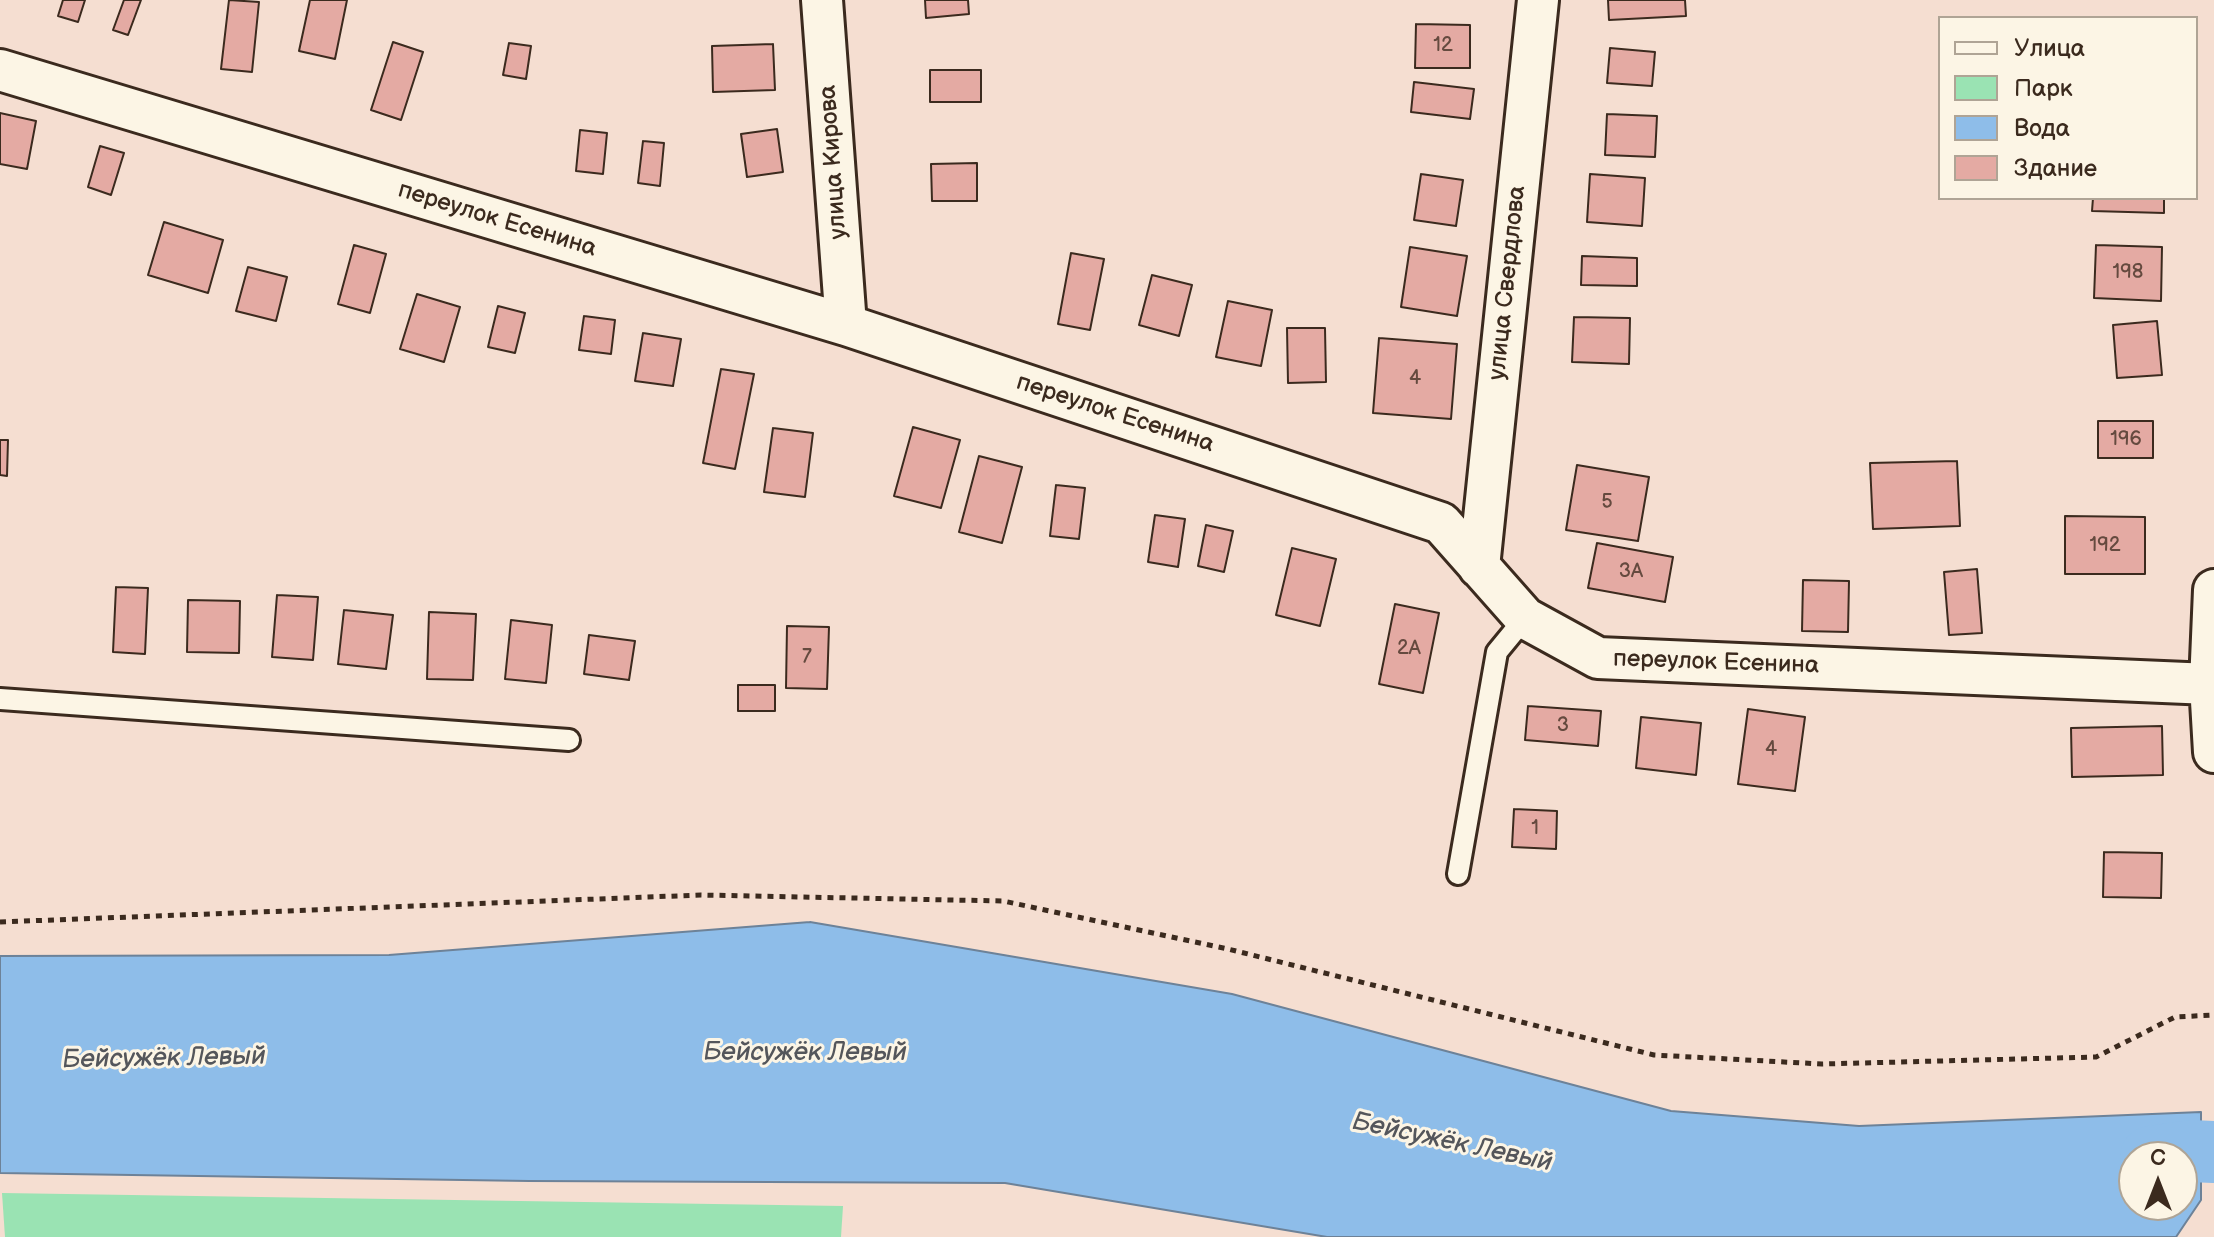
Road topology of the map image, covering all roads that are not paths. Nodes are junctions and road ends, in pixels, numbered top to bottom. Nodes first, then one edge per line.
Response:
1 (822, 0) edge
2 (1538, 0) edge
3 (0, 70) edge
4 (846, 325) junction
5 (1479, 567) junction
6 (2214, 590) edge
7 (1525, 618) junction
8 (2210, 684) junction
9 (0, 699) edge
10 (569, 740) dead end
11 (2214, 752) edge
12 (1458, 874) dead end

1 - 4 street, улица Кирова
2 - 5 street, улица Свердлова
3 - 4 street, переулок Есенина
4 - 5 street, переулок Есенина
5 - 7 street, переулок Есенина
6 - 8 street
7 - 8 street, переулок Есенина
7 - 12 lane
8 - 11 street
9 - 10 lane

